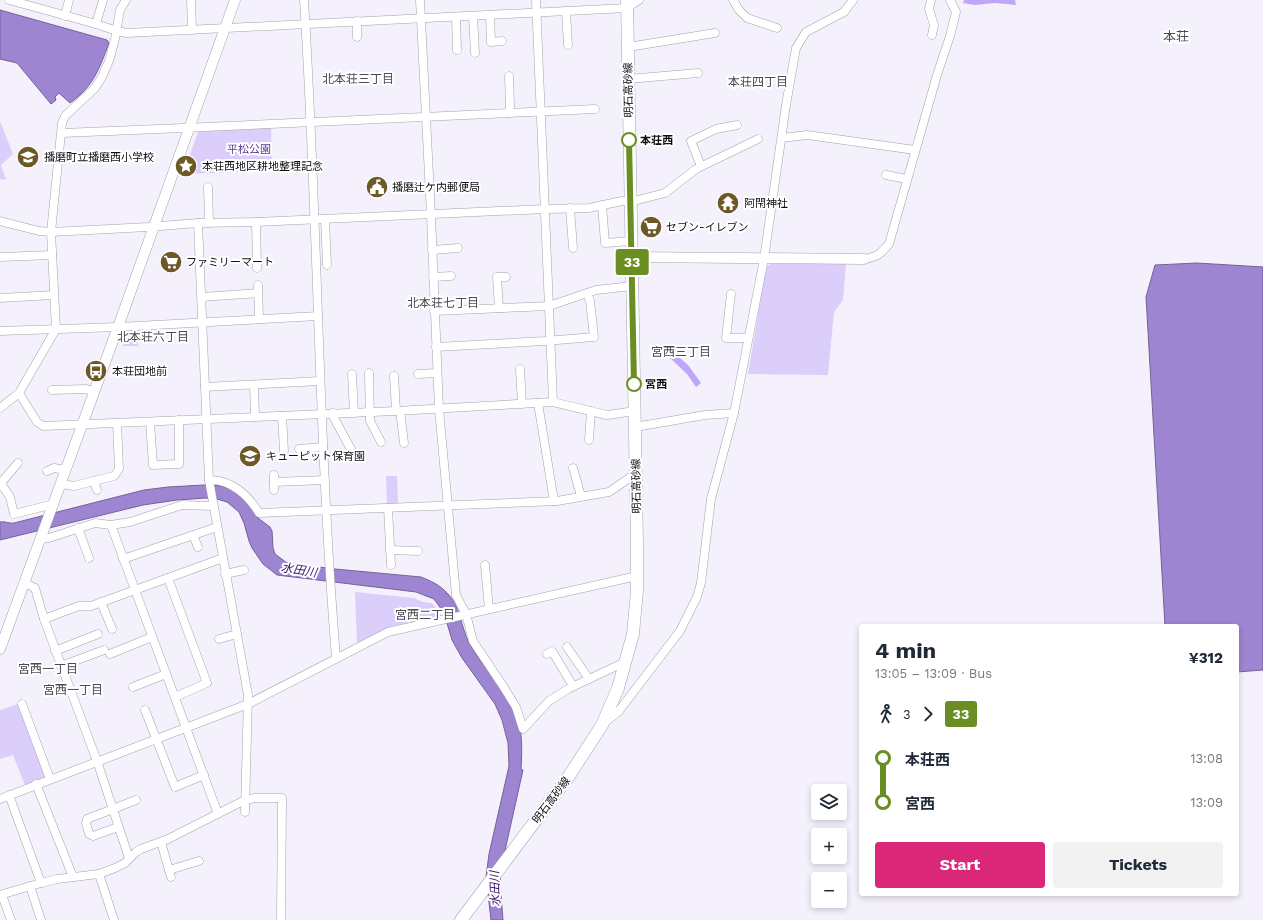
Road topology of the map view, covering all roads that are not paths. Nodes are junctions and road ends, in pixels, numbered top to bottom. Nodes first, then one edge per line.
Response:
1 (9, 0) edge
2 (70, 0) edge
3 (103, 0) edge
4 (126, 0) edge
5 (191, 0) edge
6 (234, 0) edge
7 (304, 0) edge
8 (420, 0) edge
9 (536, 0) edge
10 (639, 0) edge
11 (733, 0) edge
12 (853, 0) edge
13 (931, 0) edge
14 (950, 0) edge
15 (35, 3) edge
16 (627, 4) edge
17 (566, 11) junction
18 (536, 13) junction
19 (490, 15) junction
20 (65, 16) junction
21 (473, 16) junction
22 (456, 17) junction
23 (420, 18) junction
24 (357, 21) junction
25 (306, 23) junction
26 (96, 24) junction
27 (225, 27) junction
28 (777, 28) dead end
29 (192, 30) junction
30 (117, 31) junction
31 (715, 33) dead end
32 (932, 35) dead end
33 (357, 37) dead end
34 (502, 41) dead end
35 (568, 45) dead end
36 (628, 47) junction
37 (458, 50) dead end
38 (475, 53) dead end
39 (698, 73) dead end
40 (509, 76) dead end
41 (628, 79) junction
42 (595, 109) dead end
43 (541, 111) junction
44 (509, 113) junction
45 (426, 117) junction
46 (310, 122) junction
47 (737, 125) dead end
48 (188, 128) junction
49 (62, 132) junction
50 (782, 138) junction
51 (758, 139) dead end
52 (915, 150) junction
53 (701, 166) junction
54 (886, 175) dead end
55 (907, 179) junction
56 (208, 187) dead end
57 (630, 200) junction
58 (602, 205) junction
59 (570, 208) junction
60 (546, 209) junction
61 (431, 215) junction
62 (314, 219) junction
63 (325, 219) junction
64 (0, 221) edge
65 (256, 222) junction
66 (198, 223) junction
67 (209, 223) junction
68 (154, 226) junction
69 (50, 232) junction
70 (631, 241) junction
71 (458, 248) dead end
72 (573, 248) dead end
73 (432, 250) junction
74 (52, 255) junction
75 (0, 257) edge
76 (632, 257) junction
77 (764, 259) junction
78 (864, 259) joint
79 (327, 265) dead end
80 (257, 268) dead end
81 (451, 276) dead end
82 (433, 277) junction
83 (506, 277) dead end
84 (632, 286) junction
85 (587, 293) junction
86 (731, 294) dead end
87 (54, 295) junction
88 (202, 297) junction
89 (0, 298) edge
90 (549, 306) junction
91 (499, 308) junction
92 (434, 310) junction
93 (318, 316) junction
94 (259, 319) junction
95 (203, 322) junction
96 (118, 328) junction
97 (56, 329) junction
98 (0, 331) edge
99 (748, 338) junction
100 (550, 340) junction
101 (436, 346) junction
102 (520, 369) dead end
103 (369, 373) dead end
104 (437, 373) junction
105 (352, 374) dead end
106 (418, 374) dead end
107 (394, 376) dead end
108 (320, 381) junction
109 (254, 385) junction
110 (205, 387) junction
111 (52, 390) dead end
112 (94, 391) junction
113 (19, 393) junction
114 (553, 402) junction
115 (538, 403) junction
116 (522, 404) junction
117 (0, 408) edge
118 (439, 409) junction
119 (635, 410) junction
120 (398, 411) junction
121 (370, 412) junction
122 (591, 412) junction
123 (734, 412) junction
124 (333, 413) junction
125 (354, 413) junction
126 (322, 414) junction
127 (282, 416) junction
128 (255, 417) junction
129 (207, 419) junction
130 (179, 420) junction
131 (150, 422) junction
132 (117, 423) junction
133 (82, 424) junction
134 (635, 427) junction
135 (589, 440) dead end
136 (380, 442) dead end
137 (404, 442) dead end
138 (323, 447) junction
139 (299, 449) dead end
140 (284, 451) dead end
141 (352, 451) dead end
142 (18, 463) dead end
143 (573, 468) dead end
144 (66, 470) junction
145 (47, 471) dead end
146 (635, 474) junction
147 (209, 480) junction
148 (325, 480) junction
149 (94, 481) junction
150 (274, 482) dead end
151 (0, 483) edge
152 (61, 484) junction
153 (97, 490) dead end
154 (581, 496) junction
155 (554, 501) junction
156 (54, 504) junction
157 (213, 506) junction
158 (447, 506) junction
159 (388, 508) junction
160 (327, 511) junction
161 (110, 525) junction
162 (217, 526) junction
163 (78, 528) junction
164 (194, 535) junction
165 (41, 539) junction
166 (198, 547) dead end
167 (390, 550) junction
168 (418, 551) dead end
169 (89, 558) dead end
170 (223, 558) junction
171 (123, 559) junction
172 (390, 565) dead end
173 (485, 565) dead end
174 (244, 570) dead end
175 (226, 574) junction
176 (638, 576) junction
177 (168, 578) junction
178 (25, 583) junction
179 (135, 590) junction
180 (101, 602) junction
181 (489, 609) junction
182 (466, 614) junction
183 (44, 619) junction
184 (112, 629) dead end
185 (98, 634) dead end
186 (236, 634) junction
187 (152, 637) junction
188 (219, 639) dead end
189 (567, 647) dead end
190 (0, 649) edge
191 (55, 651) junction
192 (552, 657) dead end
193 (336, 658) junction
194 (626, 662) junction
195 (61, 666) junction
196 (166, 674) junction
197 (589, 679) junction
198 (573, 686) junction
199 (133, 687) dead end
200 (175, 697) junction
201 (22, 704) dead end
202 (248, 704) junction
203 (145, 710) dead end
204 (602, 725) junction
205 (186, 728) junction
206 (156, 739) junction
207 (96, 761) junction
208 (204, 775) junction
209 (50, 779) junction
210 (36, 784) junction
211 (9, 795) junction
212 (0, 799) edge
213 (136, 800) dead end
214 (245, 800) junction
215 (112, 810) junction
216 (245, 812) dead end
217 (218, 814) junction
218 (118, 827) junction
219 (161, 842) junction
220 (129, 858) junction
221 (200, 861) dead end
222 (99, 874) junction
223 (73, 878) junction
224 (41, 883) junction
225 (30, 886) junction
226 (1, 895) edge
227 (11, 920) edge
228 (41, 920) edge
229 (114, 920) edge
230 (281, 920) edge
231 (461, 920) edge

1 - 15 street
2 - 20 street
3 - 26 street
4 - 30 street
5 - 29 street
6 - 27 street
7 - 25 street
8 - 23 street
9 - 18 street
10 - 16 street
11 - 28 street
12 - 50 street
13 - 32 street
14 - 52 street
15 - 20 street
16 - 17 street
16 - 36 main road, 明石高砂線
17 - 18 street
17 - 35 street
18 - 19 street
18 - 43 street
19 - 21 street
19 - 34 street
20 - 26 street
21 - 22 street
21 - 38 street
22 - 23 street
22 - 37 street
23 - 24 street
23 - 45 street
24 - 25 street
24 - 33 street
25 - 27 street
25 - 46 street
26 - 30 street
27 - 29 street
27 - 48 street
29 - 30 street
30 - 49 street
31 - 36 street
36 - 41 main road, 明石高砂線
39 - 41 street
40 - 44 street
41 - 57 main road, 明石高砂線
42 - 43 street
43 - 44 street
43 - 60 street
44 - 45 street
45 - 46 street
45 - 61 street
46 - 48 street
46 - 62 street
47 - 53 street
48 - 49 street
48 - 68 street
49 - 69 street
50 - 52 street
50 - 77 street
51 - 53 street
52 - 55 street
53 - 57 street
54 - 55 street
55 - 78 street
56 - 67 street
57 - 58 street
57 - 70 main road, 明石高砂線
58 - 59 street
58 - 70 street
59 - 60 street
59 - 72 street
60 - 61 street
60 - 90 street
61 - 63 street
61 - 73 street
62 - 63 street
62 - 65 street
62 - 93 street
63 - 79 street
64 - 69 street
65 - 67 street
65 - 80 street
66 - 67 street
66 - 68 street
66 - 88 street
68 - 69 street
68 - 96 street
69 - 74 street
70 - 76 main road, 明石高砂線
71 - 73 street
73 - 82 street
74 - 75 street
74 - 87 street
76 - 77 street
76 - 84 main road, 明石高砂線
77 - 78 street
77 - 99 street
81 - 82 street
82 - 92 street
83 - 91 street
84 - 85 street
84 - 119 main road, 明石高砂線
85 - 90 street
85 - 100 street
86 - 99 street
87 - 89 street
87 - 97 street
88 - 94 street
88 - 95 street
90 - 91 street
90 - 100 street
91 - 92 street
92 - 101 street
93 - 94 street
93 - 108 street
94 - 95 street
95 - 96 street
95 - 110 street
96 - 97 street
96 - 112 street
97 - 98 street
97 - 113 street
99 - 123 street
100 - 101 street
100 - 114 street
101 - 104 street
102 - 116 street
103 - 121 street
104 - 106 street
104 - 118 street
105 - 125 street
107 - 120 street
108 - 109 street
108 - 126 street
109 - 110 street
109 - 128 street
110 - 129 street
111 - 112 street
112 - 133 street
113 - 117 street
113 - 133 street
114 - 115 street
114 - 122 street
115 - 116 street
115 - 155 street
116 - 118 street
118 - 120 street
118 - 158 street
119 - 122 street
119 - 134 main road, 明石高砂線
120 - 121 street
120 - 137 street
121 - 125 street
121 - 136 street
122 - 135 street
123 - 134 street
123 - 204 street
124 - 125 street
124 - 126 street
124 - 141 street
126 - 127 street
126 - 138 street
127 - 128 street
127 - 140 street
128 - 129 street
129 - 130 street
129 - 147 street
130 - 131 street
130 - 131 street
131 - 132 street
132 - 133 street
132 - 149 street
133 - 144 street
134 - 146 main road, 明石高砂線
138 - 139 street
138 - 148 street
142 - 151 street
143 - 154 street
144 - 145 street
144 - 152 street
146 - 154 street
146 - 176 main road, 明石高砂線
147 - 157 street
147 - 160 street
148 - 150 street
148 - 160 street
149 - 152 street
149 - 153 street
151 - 156 street
152 - 156 street
154 - 155 street
155 - 158 street
156 - 165 street
157 - 161 street
157 - 162 street
158 - 159 street
158 - 182 street
159 - 160 street
159 - 167 street
160 - 193 street
161 - 163 street
161 - 171 street
162 - 164 street
162 - 170 street
163 - 165 street
163 - 169 street
164 - 166 street
164 - 171 street
165 - 178 street
167 - 168 street
167 - 172 street
170 - 175 street
170 - 177 street
171 - 179 street
173 - 181 street
174 - 175 street
175 - 186 street
176 - 181 street
176 - 194 main road, 明石高砂線
177 - 179 street
177 - 200 street
178 - 183 street
178 - 190 street
179 - 180 street
179 - 187 street
180 - 183 street
180 - 184 street
181 - 182 street
182 - 193 street
182 - 198 street
183 - 191 street
185 - 191 street
186 - 188 street
186 - 202 street
187 - 195 street
187 - 196 street
189 - 197 street
191 - 195 street
192 - 198 street
193 - 202 street
194 - 197 street
194 - 204 main road, 明石高砂線
195 - 207 street
196 - 199 street
196 - 200 street
197 - 198 street
200 - 205 street
201 - 209 street
202 - 205 street
202 - 214 street
203 - 206 street
204 - 231 main road, 明石高砂線
205 - 206 street
205 - 208 street
206 - 207 street
206 - 208 street
207 - 209 street
207 - 215 street
208 - 217 street
209 - 210 street
210 - 211 street
210 - 223 street
211 - 212 street
211 - 224 street
213 - 215 street
214 - 216 street
214 - 217 street
214 - 230 street
215 - 218 street
215 - 218 street
217 - 219 street
218 - 220 street
219 - 220 street
219 - 221 street
220 - 222 street
222 - 223 street
222 - 229 street
223 - 224 street
224 - 225 street
225 - 226 street
225 - 228 street
226 - 227 street

